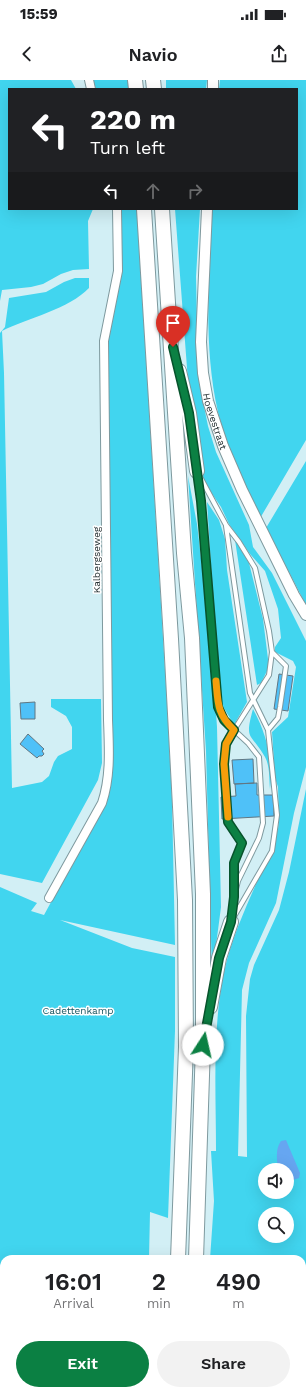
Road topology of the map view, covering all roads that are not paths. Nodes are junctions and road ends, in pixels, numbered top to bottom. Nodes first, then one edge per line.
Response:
1 (117, 210) edge
2 (144, 210) edge
3 (162, 210) edge
4 (207, 210) edge
5 (170, 334) junction
6 (197, 471) junction
7 (226, 525) junction
8 (306, 615) edge
9 (272, 652) junction
10 (253, 700) junction
11 (234, 730) junction
12 (268, 730) junction
13 (234, 897) junction
14 (48, 898) dead end
15 (231, 922) junction
16 (203, 1045) junction
17 (178, 1255) edge
18 (196, 1255) edge

1 - 14 street, Kalbergseweg
2 - 17 highway
3 - 5 highway
4 - 8 street, Hoevestraat
5 - 6 highway
5 - 16 highway
6 - 7 lane
6 - 11 lane
7 - 9 lane
7 - 10 lane
9 - 10 lane
9 - 12 lane
10 - 11 lane
10 - 12 lane
11 - 13 lane
11 - 13 lane
12 - 15 lane
13 - 15 lane
15 - 16 highway
16 - 18 highway

